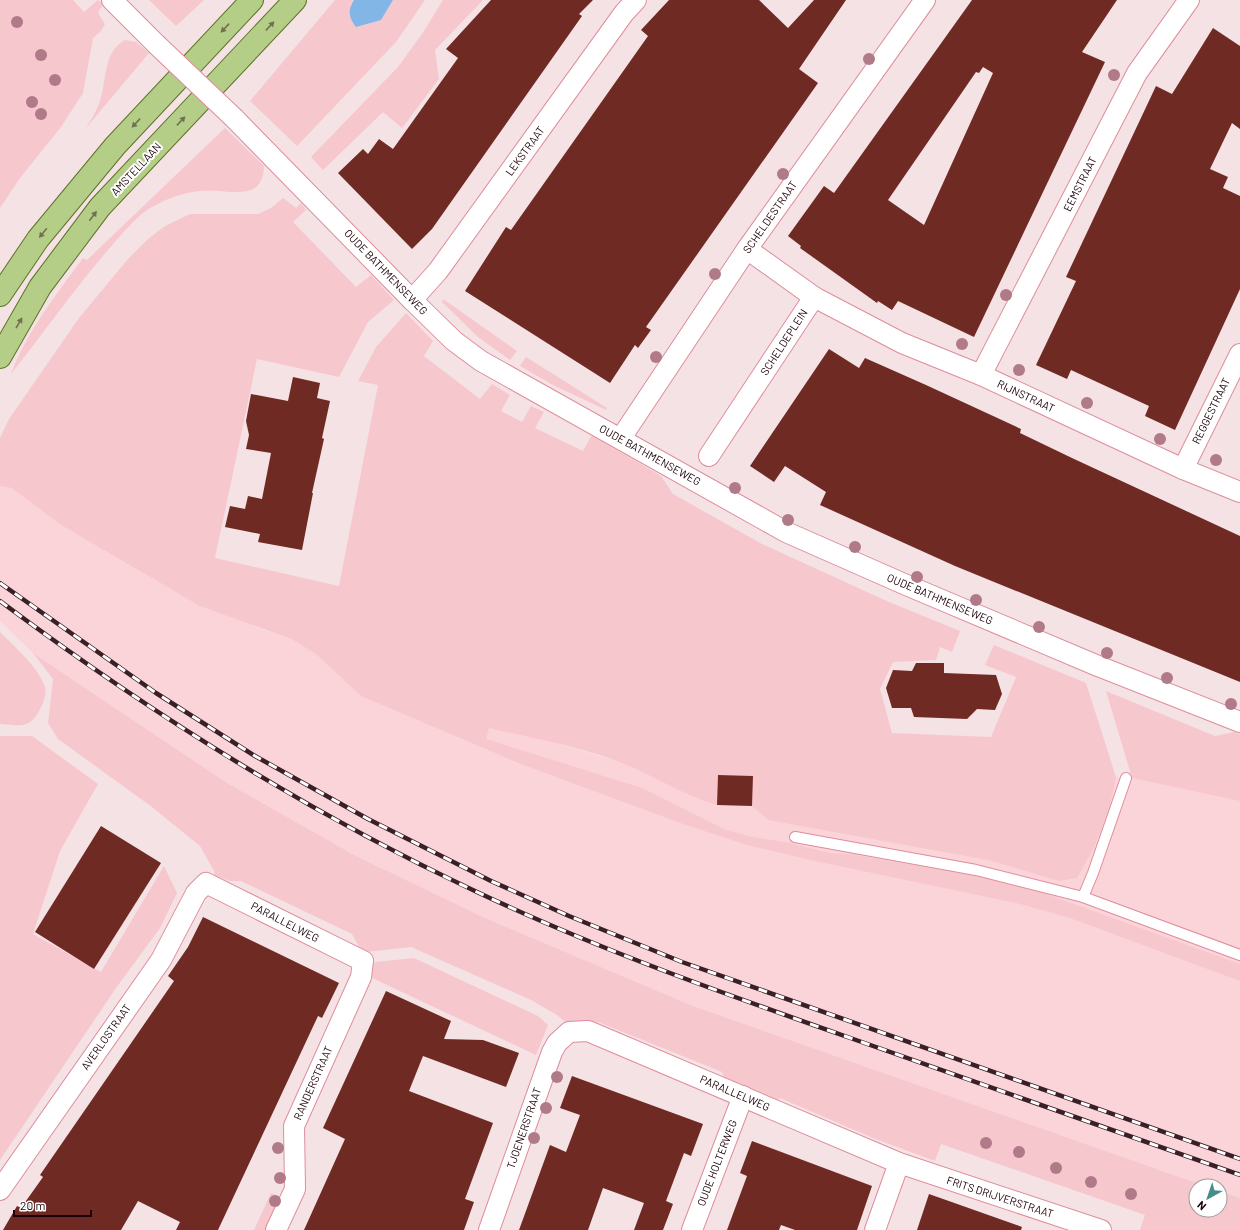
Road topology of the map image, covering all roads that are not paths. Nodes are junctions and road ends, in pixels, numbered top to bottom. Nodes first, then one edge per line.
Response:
1 (112, 0) edge
2 (252, 0) edge
3 (295, 0) edge
4 (636, 0) edge
5 (925, 0) edge
6 (1189, 0) edge
7 (747, 249) junction
8 (0, 295) edge
9 (814, 297) junction
10 (412, 300) junction
11 (1240, 354) edge
12 (0, 357) edge
13 (981, 375) junction
14 (621, 438) junction
15 (709, 456) dead end
16 (1183, 468) junction
17 (1240, 492) edge
18 (1240, 722) edge
19 (1126, 778) dead end
20 (795, 837) dead end
21 (206, 882) joint
22 (1083, 897) junction
23 (1240, 955) edge
24 (363, 961) joint
25 (569, 1032) joint
26 (743, 1096) junction
27 (899, 1163) junction
28 (0, 1190) edge
29 (276, 1230) edge
30 (489, 1230) edge
31 (692, 1230) edge
32 (875, 1230) edge
33 (1100, 1230) edge

1 - 10 street, OUDE BATHMENSEWEG, bridge
2 -> 8 main road
12 -> 3 main road, AMSTELLAAN
4 - 10 street, LEKSTRAAT
5 - 7 street, SCHELDESTRAAT
6 - 13 street, EEMSTRAAT
7 - 9 street, SCHELDEPLEIN
7 - 14 street, SCHELDESTRAAT
9 - 13 street, RIJNSTRAAT
9 - 15 street, SCHELDEPLEIN
10 - 14 street, OUDE BATHMENSEWEG
11 - 16 street, REGGESTRAAT
13 - 16 street, RIJNSTRAAT
14 - 18 street, OUDE BATHMENSEWEG
16 - 17 street, RIJNSTRAAT
19 - 22 lane
20 - 22 lane
21 - 24 street, PARALLELWEG
21 - 28 street, AVERLOSTRAAT
22 - 23 lane
24 - 29 street, RANDERSTRAAT
25 - 26 street, PARALLELWEG
25 - 30 street, TJOENERSTRAAT
26 - 27 street, PARALLELWEG
26 - 31 street, OUDE HOLTERWEG
27 - 32 street
27 - 33 street, FRITS DRIJVERSTRAAT

